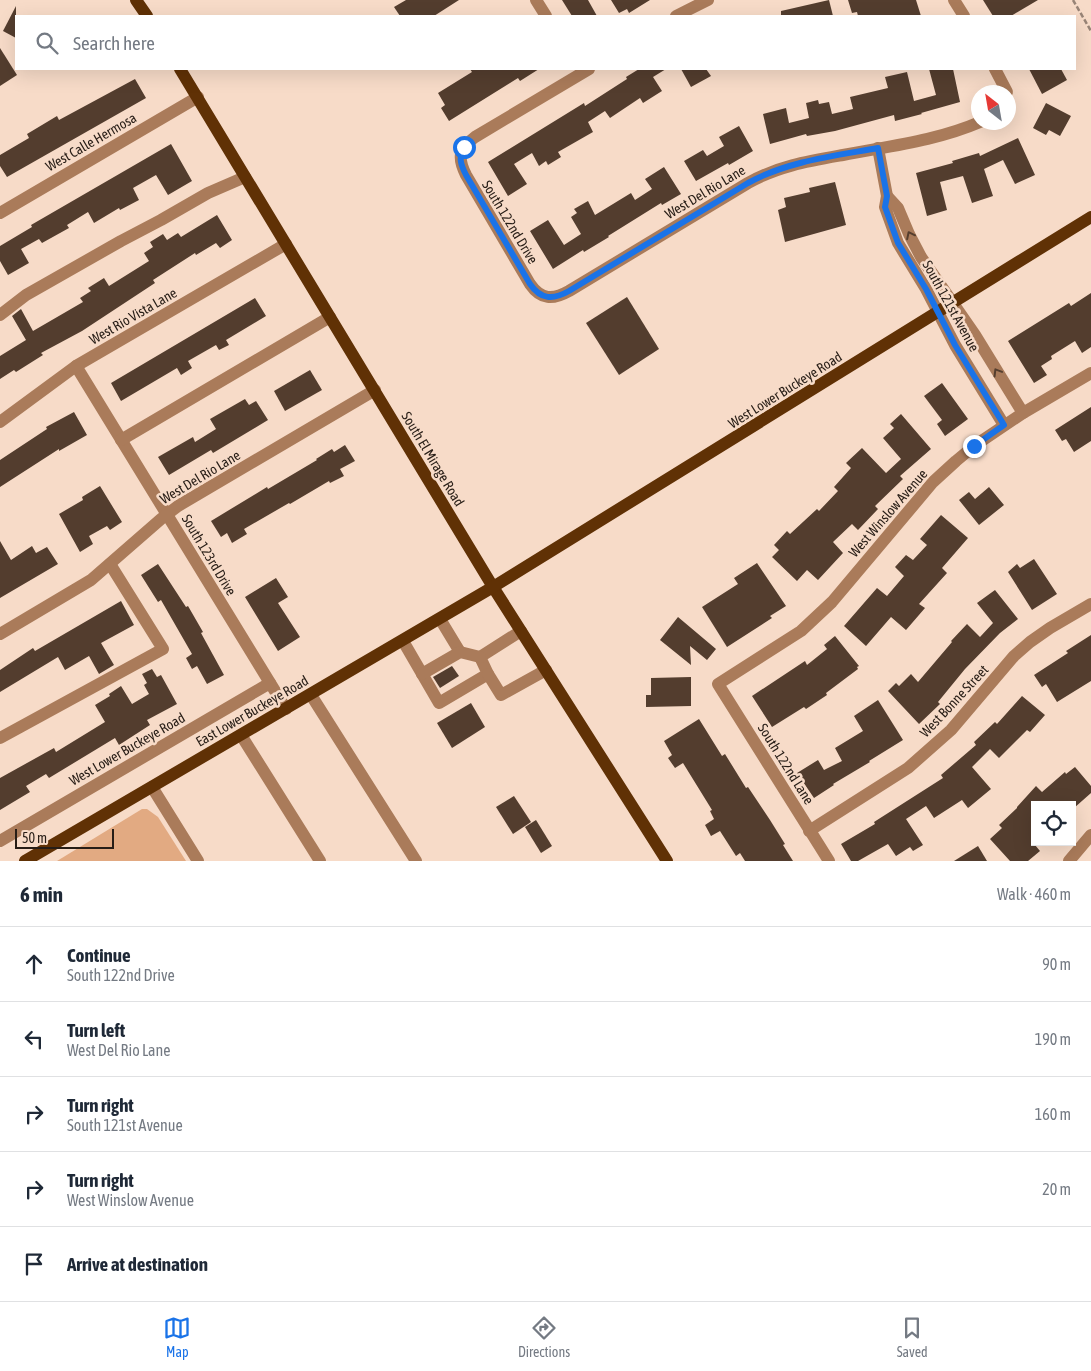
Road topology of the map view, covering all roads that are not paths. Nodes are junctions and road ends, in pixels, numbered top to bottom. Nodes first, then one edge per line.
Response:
1 (136, 0) edge
2 (536, 0) edge
3 (708, 0) edge
4 (954, 0) edge
5 (146, 15) edge
6 (545, 15) edge
7 (678, 15) edge
8 (963, 15) edge
9 (181, 70) edge
10 (582, 70) edge
11 (996, 70) edge
12 (1003, 85) edge
13 (198, 97) junction
14 (971, 125) edge
15 (878, 148) junction
16 (246, 177) junction
17 (887, 196) junction
18 (0, 213) edge
19 (1091, 217) edge
20 (286, 244) junction
21 (546, 298) joint
22 (953, 304) junction
23 (938, 313) junction
24 (0, 315) edge
25 (330, 317) junction
26 (76, 366) junction
27 (1091, 373) edge
28 (375, 390) junction
29 (1023, 413) junction
30 (0, 422) edge
31 (1004, 425) junction
32 (120, 440) junction
33 (166, 514) junction
34 (110, 564) junction
35 (493, 588) junction
36 (1091, 604) edge
37 (440, 619) junction
38 (521, 631) junction
39 (0, 634) edge
40 (403, 641) junction
41 (460, 652) junction
42 (480, 657) junction
43 (546, 670) junction
44 (422, 674) junction
45 (488, 674) junction
46 (270, 683) junction
47 (718, 684) joint
48 (311, 695) junction
49 (286, 709) junction
50 (241, 735) junction
51 (0, 738) edge
52 (152, 787) junction
53 (810, 830) junction
54 (1091, 835) edge
55 (0, 841) edge
56 (25, 861) edge
57 (198, 861) edge
58 (320, 861) edge
59 (416, 861) edge
60 (667, 861) edge
61 (829, 861) edge
62 (1069, 861) edge

1 - 5 main road
2 - 6 street
3 - 7 street
4 - 8 street
9 - 13 main road, South El Mirage Road
10 - 21 street, South 122nd Drive
11 - 12 street
13 - 16 main road, South El Mirage Road
13 - 18 street, West Calle Hermosa
14 - 15 street, West Del Rio Lane
15 - 17 street, South 121st Avenue
15 - 21 street, West Del Rio Lane
16 - 20 main road, South El Mirage Road
16 - 24 street
22 -> 17 street, South 121st Avenue
17 - 23 street, South 121st Avenue
19 - 22 main road, West Lower Buckeye Road
20 - 25 main road, South El Mirage Road
20 - 26 street, West Rio Vista Lane
22 - 23 main road, West Lower Buckeye Road
29 -> 22 street, South 121st Avenue
23 - 31 street, South 121st Avenue
23 - 35 main road, West Lower Buckeye Road
25 - 28 main road, South El Mirage Road
25 - 32 street
26 - 30 street, West Rio Vista Lane
26 - 32 street, South 123rd Drive
27 - 29 street, West Winslow Avenue
28 - 33 street, West Del Rio Lane
28 - 35 main road, South El Mirage Road
29 - 31 street, West Winslow Avenue
31 - 47 street, West Winslow Avenue
32 - 33 street, South 123rd Drive
33 - 34 street, West Del Rio Lane
33 - 46 street, South 123rd Drive
34 - 39 street, West Del Rio Lane
34 - 51 street
35 - 37 main road, East Lower Buckeye Road
35 - 38 main road, South El Mirage Road
36 - 53 street, West Bonne Street
37 - 40 main road, East Lower Buckeye Road
37 - 41 street
38 - 42 street
38 - 43 main road, South El Mirage Road
40 - 44 street
40 - 48 main road, East Lower Buckeye Road
41 - 42 street
41 - 44 street
42 - 45 street
43 - 45 street
43 - 60 main road, South El Mirage Road
44 - 45 street
46 - 49 street, South 123rd Drive
46 - 55 street, West Lower Buckeye Road
47 - 53 street, South 122nd Lane
48 - 49 main road, East Lower Buckeye Road
48 - 59 street
49 - 50 main road, East Lower Buckeye Road
50 - 52 main road, East Lower Buckeye Road
50 - 58 street
52 - 56 main road, East Lower Buckeye Road
52 - 57 street
53 - 61 street, South 122nd Lane
54 - 62 street

